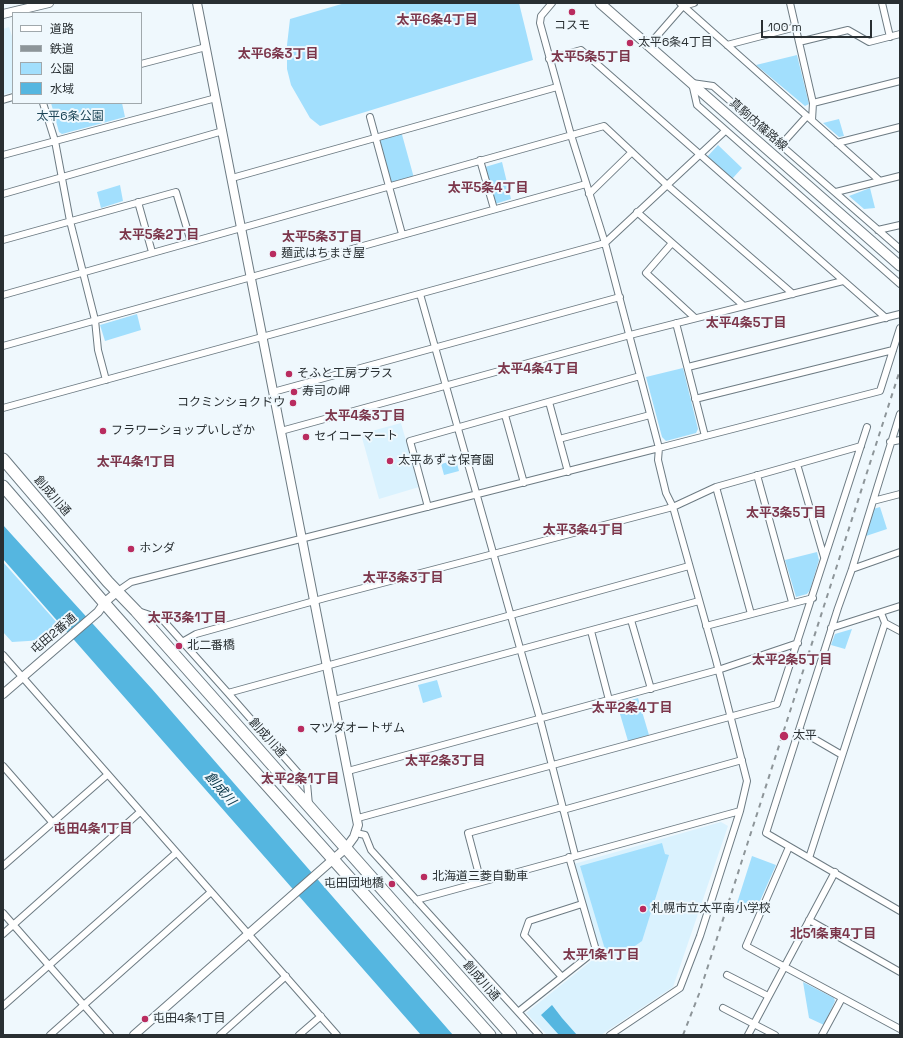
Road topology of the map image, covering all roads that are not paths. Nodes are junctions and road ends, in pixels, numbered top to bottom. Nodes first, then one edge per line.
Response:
1 (49, 3) edge
2 (197, 3) edge
3 (552, 3) edge
4 (600, 3) edge
5 (694, 3) edge
6 (790, 3) edge
7 (882, 3) edge
8 (682, 4) edge
9 (16, 9) edge
10 (3, 14) edge
11 (796, 27) junction
12 (900, 34) edge
13 (890, 37) junction
14 (800, 42) junction
15 (648, 44) junction
16 (727, 45) junction
17 (206, 47) junction
18 (549, 59) junction
19 (142, 64) edge
20 (900, 81) edge
21 (692, 83) junction
22 (557, 88) junction
23 (216, 98) junction
24 (813, 103) junction
25 (43, 104) edge
26 (370, 117) dead end
27 (809, 118) junction
28 (900, 127) edge
29 (222, 131) junction
30 (725, 131) junction
31 (571, 135) junction
32 (376, 138) junction
33 (55, 141) junction
34 (837, 143) junction
35 (780, 146) junction
36 (632, 152) junction
37 (700, 154) junction
38 (3, 155) edge
39 (480, 160) junction
40 (900, 176) edge
41 (62, 177) junction
42 (232, 178) junction
43 (880, 181) junction
44 (586, 184) junction
45 (667, 185) junction
46 (389, 186) junction
47 (836, 192) junction
48 (3, 194) edge
49 (589, 194) junction
50 (138, 202) junction
51 (494, 209) junction
52 (637, 212) junction
53 (70, 221) junction
54 (900, 225) edge
55 (242, 227) junction
56 (878, 230) junction
57 (402, 234) junction
58 (3, 240) edge
59 (191, 242) junction
60 (605, 242) junction
61 (672, 243) junction
62 (900, 249) edge
63 (152, 252) junction
64 (900, 266) edge
65 (84, 272) junction
66 (251, 277) junction
67 (844, 281) junction
68 (900, 284) edge
69 (420, 294) junction
70 (793, 294) junction
71 (3, 295) edge
72 (620, 297) junction
73 (744, 306) junction
74 (900, 314) edge
75 (695, 318) junction
76 (886, 318) junction
77 (95, 320) junction
78 (676, 323) junction
79 (900, 328) edge
80 (630, 335) junction
81 (263, 337) junction
82 (3, 346) edge
83 (435, 347) junction
84 (893, 350) junction
85 (688, 367) junction
86 (640, 376) junction
87 (106, 380) junction
88 (446, 387) junction
89 (273, 392) junction
90 (695, 399) junction
91 (549, 402) junction
92 (3, 408) edge
93 (900, 414) edge
94 (505, 415) junction
95 (650, 416) junction
96 (867, 427) dead end
97 (458, 428) junction
98 (281, 431) junction
99 (705, 436) junction
100 (559, 439) junction
101 (900, 440) edge
102 (890, 442) junction
103 (861, 446) junction
104 (659, 448) junction
105 (3, 459) edge
106 (797, 464) junction
107 (568, 472) junction
108 (757, 475) junction
109 (524, 483) junction
110 (3, 486) edge
111 (716, 487) junction
112 (476, 494) junction
113 (900, 494) edge
114 (874, 501) junction
115 (428, 507) junction
116 (673, 507) junction
117 (302, 539) junction
118 (900, 552) edge
119 (493, 555) junction
120 (824, 558) junction
121 (689, 566) junction
122 (852, 569) junction
123 (118, 591) junction
124 (813, 598) junction
125 (315, 601) junction
126 (699, 601) junction
127 (105, 602) junction
128 (792, 602) junction
129 (900, 606) edge
130 (136, 611) junction
131 (881, 613) junction
132 (510, 614) junction
133 (751, 614) junction
134 (631, 620) junction
135 (885, 623) junction
136 (706, 626) junction
137 (831, 628) junction
138 (591, 631) junction
139 (900, 631) edge
140 (182, 642) junction
141 (798, 642) junction
142 (519, 650) junction
143 (3, 655) edge
144 (327, 665) junction
145 (718, 670) junction
146 (23, 676) junction
147 (651, 689) junction
148 (228, 693) junction
149 (3, 694) edge
150 (334, 700) junction
151 (609, 700) junction
152 (730, 716) junction
153 (540, 719) junction
154 (799, 730) junction
155 (842, 755) junction
156 (742, 760) junction
157 (553, 765) junction
158 (3, 766) edge
159 (348, 771) junction
160 (107, 775) junction
161 (309, 805) junction
162 (562, 808) junction
163 (740, 811) junction
164 (140, 812) junction
165 (358, 818) junction
166 (52, 822) junction
167 (356, 833) junction
168 (789, 847) junction
169 (346, 848) junction
170 (176, 853) junction
171 (572, 856) junction
172 (809, 858) junction
173 (333, 860) junction
174 (3, 866) edge
175 (835, 872) junction
176 (481, 882) junction
177 (211, 892) junction
178 (416, 900) junction
179 (582, 904) junction
180 (900, 911) edge
181 (3, 913) edge
182 (809, 920) junction
183 (13, 925) junction
184 (3, 934) edge
185 (249, 934) junction
186 (49, 965) junction
187 (784, 966) junction
188 (900, 972) edge
189 (727, 974) dead end
190 (286, 976) junction
191 (562, 977) junction
192 (768, 996) junction
193 (842, 998) junction
194 (84, 1005) junction
195 (3, 1006) edge
196 (724, 1008) dead end
197 (518, 1012) junction
198 (321, 1016) junction
199 (754, 1023) junction
200 (900, 1028) edge
201 (50, 1035) edge
202 (110, 1035) edge
203 (134, 1035) edge
204 (220, 1035) edge
205 (299, 1035) edge
206 (337, 1035) edge
207 (490, 1035) edge
208 (511, 1035) edge
209 (539, 1035) edge
210 (610, 1035) edge
211 (748, 1035) edge
212 (775, 1035) edge
213 (822, 1035) edge
214 (895, 1035) edge

1 - 9 street
2 - 17 street
3 - 18 street
4 - 15 main road, 真駒内篠路線
5 - 8 street
6 - 11 street
7 - 13 street
8 - 15 street
8 - 16 street
9 - 10 street
11 - 14 street
11 - 16 street
12 - 13 street
13 - 14 street
14 - 24 street
15 - 21 main road, 真駒内篠路線
16 - 27 street
17 - 19 street
17 - 23 street
18 - 22 street
18 - 37 street
20 - 24 street
21 - 30 street
21 - 35 street
21 - 64 main road, 真駒内篠路線
22 - 31 street
22 - 32 street
23 - 29 street
23 - 33 street
24 - 27 street
25 - 33 street
26 - 32 street
27 - 34 street
27 - 35 street
28 - 34 street
29 - 41 street
29 - 42 street
30 - 37 street
30 - 68 street
31 - 36 street
31 - 39 street
31 - 44 street
32 - 42 street
32 - 46 street
33 - 38 street
33 - 41 street
34 - 43 street
35 - 47 street
36 - 45 street
36 - 49 street
37 - 45 street
37 - 67 street
39 - 46 street
39 - 51 street
40 - 43 street
41 - 48 street
41 - 53 street
42 - 55 street
43 - 47 street
44 - 49 street
44 - 51 street
45 - 52 street
45 - 70 street
46 - 55 street
46 - 57 street
47 - 56 street
49 - 60 street
50 - 53 street
50 - 59 street
50 - 63 street
51 - 57 street
52 - 60 street
52 - 61 street
53 - 58 street
53 - 65 street
54 - 56 street
55 - 59 street
55 - 66 street
56 - 62 street
57 - 66 street
59 - 63 street
60 - 69 street
60 - 72 street
61 - 73 street
61 - 75 street
63 - 65 street
65 - 71 street
65 - 77 street
66 - 77 street
66 - 81 street
67 - 70 street
67 - 76 street
69 - 81 street
69 - 83 street
70 - 73 street
72 - 80 street
72 - 83 street
73 - 75 street
74 - 76 street
75 - 78 street
76 - 85 street
77 - 82 street
77 - 87 street
78 - 80 street
78 - 85 street
79 - 84 street
80 - 86 street
80 - 88 street
81 - 87 street
81 - 89 street
83 - 88 street
83 - 89 street
84 - 90 street
84 - 99 street
85 - 90 street
86 - 91 street
86 - 95 street
87 - 92 street
88 - 97 street
88 - 98 street
89 - 98 street
90 - 99 street
91 - 94 street
91 - 100 street
93 - 102 street
94 - 97 street
94 - 109 street
95 - 100 street
95 - 104 street
96 - 103 street
97 - 112 street
97 - 115 street
98 - 117 street
99 - 104 street
100 - 107 street
101 - 102 street
102 - 114 street
103 - 106 street
103 - 120 street
104 - 107 street
104 - 116 street
105 - 123 highway, 創成川通
106 - 108 street
106 - 120 street
107 - 109 street
108 - 111 street
108 - 128 street
109 - 112 street
110 - 127 highway
111 - 116 street
111 - 133 street
112 - 115 street
112 - 119 street
113 - 114 street
114 - 122 street
115 - 117 street
116 - 119 street
116 - 121 street
117 - 123 street
117 - 125 street
118 - 122 street
119 - 125 street
119 - 132 street
120 - 124 street
121 - 126 street
121 - 132 street
122 - 137 street
123 - 127 street, 屯田2番通
123 - 130 highway, 創成川通
124 - 128 street
124 - 141 street
125 - 140 street
125 - 144 street
126 - 134 street
126 - 136 street
127 - 146 street, 屯田2番通
127 - 173 highway
128 - 133 street
129 - 131 street
130 - 140 street
130 - 161 highway, 創成川通
131 - 135 street
131 - 137 street
132 - 142 street
132 - 144 street
133 - 136 street
134 - 138 street
134 - 147 street
135 - 139 street
135 - 155 street
136 - 145 street
137 - 154 street
138 - 142 street
138 - 151 street
140 - 148 street
141 - 145 street
141 - 152 street
142 - 150 street
142 - 153 street
143 - 146 street
144 - 148 street
144 - 150 street
145 - 147 street
145 - 152 street
146 - 149 street, 屯田2番通
146 - 160 street
147 - 151 street
148 - 161 street
150 - 159 street
151 - 153 street
152 - 156 street
152 - 157 street
153 - 157 street
153 - 159 street
154 - 155 street
154 - 168 street
155 - 172 street
156 - 162 street
156 - 163 street
157 - 162 street
157 - 165 street
158 - 166 street
159 - 165 street
160 - 164 street
160 - 166 street
161 - 169 highway, 創成川通
162 - 171 street
162 - 176 street
163 - 171 street
163 - 210 street
164 - 170 street
164 - 183 street
165 - 167 street
166 - 174 street
167 - 169 street
167 - 178 street
168 - 172 street
168 - 187 street
169 - 173 street
169 - 208 highway, 創成川通
170 - 177 street
170 - 186 street
171 - 176 street
171 - 179 street
172 - 175 street
173 - 185 street
173 - 207 highway
175 - 180 street
175 - 182 street
176 - 178 street
177 - 185 street
177 - 194 street
178 - 197 street
179 - 191 street
179 - 191 street
181 - 183 street
182 - 187 street
182 - 188 street
183 - 184 street
183 - 186 street
185 - 190 street
185 - 203 street
186 - 194 street
186 - 195 street
187 - 192 street
187 - 193 street
189 - 192 street
190 - 198 street
190 - 204 street
191 - 197 street
192 - 199 street
193 - 200 street
193 - 213 street
194 - 201 street
194 - 202 street
196 - 199 street
197 - 209 street
198 - 205 street
198 - 206 street
199 - 211 street
199 - 212 street
200 - 214 street

